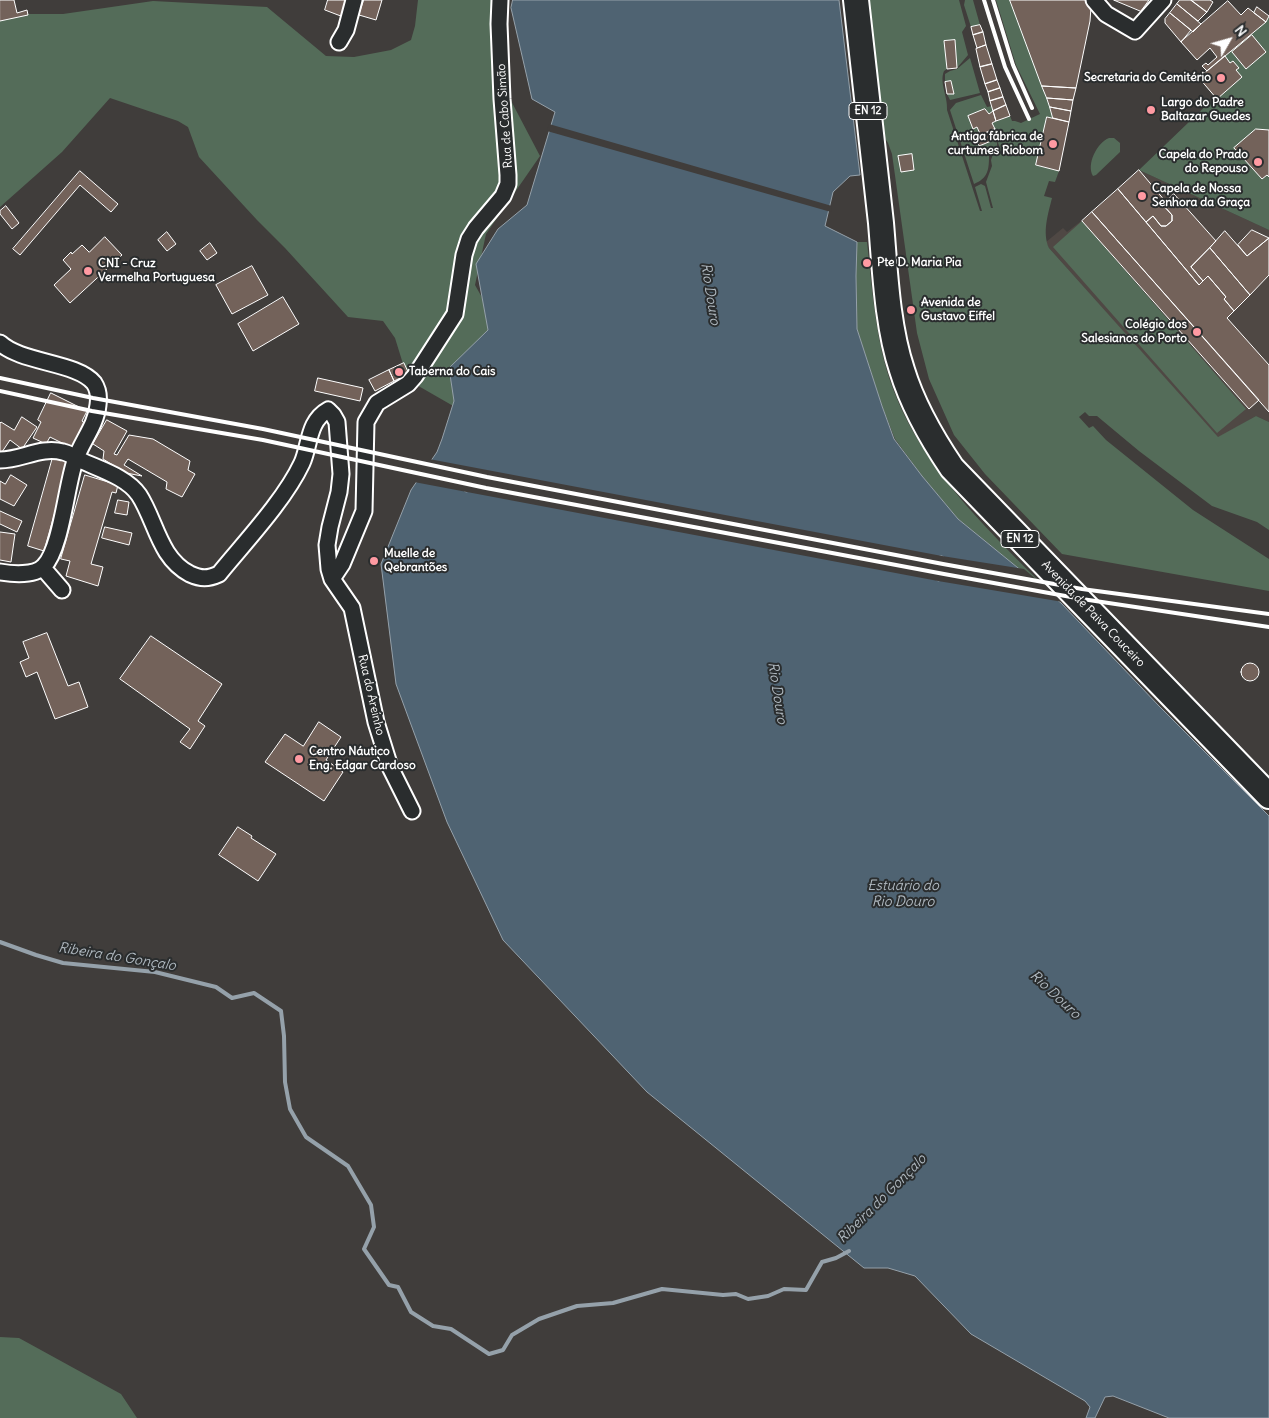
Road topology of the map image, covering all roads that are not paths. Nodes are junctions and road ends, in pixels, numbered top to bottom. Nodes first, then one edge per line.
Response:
1 (354, 0) edge
2 (500, 0) edge
3 (856, 0) edge
4 (1094, 0) edge
5 (1163, 0) edge
6 (1105, 7) edge
7 (339, 42) dead end
8 (0, 343) edge
9 (76, 458) junction
10 (0, 460) edge
11 (43, 568) junction
12 (0, 572) edge
13 (332, 579) junction
14 (62, 590) dead end
15 (1269, 796) edge
16 (412, 811) dead end

1 - 7 street
2 - 13 street, Rua de Cabo Simão
3 - 15 main road, Avenida de Paiva Couceiro / EN 12
4 - 6 street
5 - 6 street
8 - 9 street
9 - 10 street
9 - 11 street
9 - 13 street
11 - 12 street
11 - 14 street
13 - 16 street, Rua do Areínho

